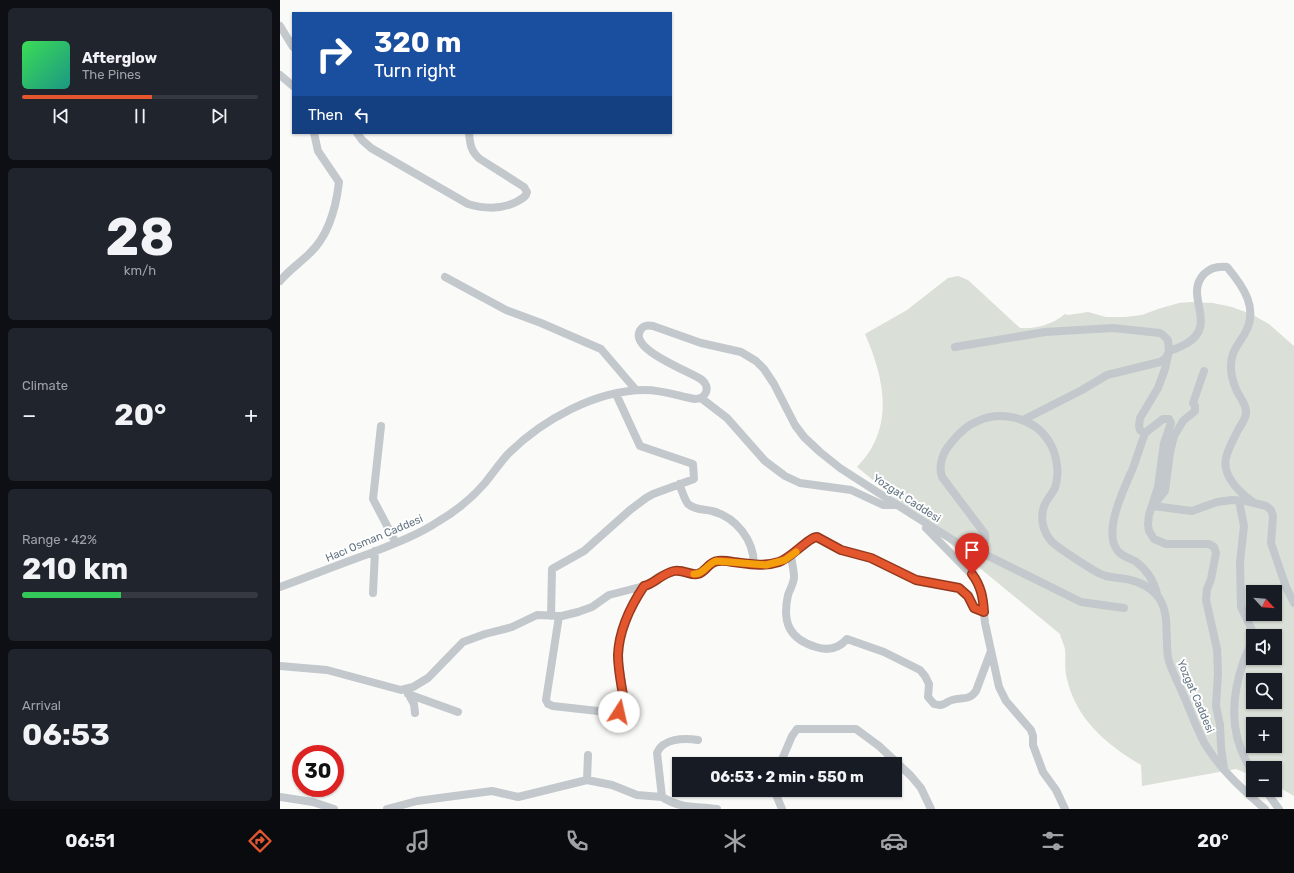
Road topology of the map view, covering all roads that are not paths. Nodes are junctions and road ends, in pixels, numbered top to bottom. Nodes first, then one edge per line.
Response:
1 (280, 26) edge
2 (292, 45) edge
3 (280, 76) edge
4 (292, 85) edge
5 (314, 134) edge
6 (358, 134) edge
7 (469, 134) edge
8 (445, 277) dead end
9 (280, 281) edge
10 (954, 347) dead end
11 (1169, 351) junction
12 (1204, 371) dead end
13 (636, 390) junction
14 (616, 394) junction
15 (698, 399) junction
16 (1023, 420) junction
17 (381, 426) dead end
18 (1145, 433) junction
19 (679, 484) junction
20 (1240, 501) junction
21 (1253, 502) junction
22 (897, 505) junction
23 (1153, 506) junction
24 (916, 517) junction
25 (396, 543) junction
26 (976, 550) junction
27 (376, 551) junction
28 (791, 556) junction
29 (754, 565) junction
30 (644, 586) junction
31 (280, 587) edge
32 (373, 593) dead end
33 (1158, 596) junction
34 (1294, 603) edge
35 (1124, 608) dead end
36 (984, 612) junction
37 (555, 616) junction
38 (1252, 629) edge
39 (991, 651) junction
40 (1246, 657) edge
41 (280, 667) edge
42 (407, 692) junction
43 (458, 712) dead end
44 (415, 713) dead end
45 (698, 740) dead end
46 (588, 755) dead end
47 (783, 757) edge
48 (891, 757) edge
49 (1247, 761) edge
50 (902, 768) edge
51 (1224, 770) junction
52 (587, 780) junction
53 (280, 796) edge
54 (662, 797) junction
55 (777, 797) edge
56 (1270, 797) edge
57 (334, 809) edge
58 (387, 809) edge
59 (717, 809) edge
60 (782, 809) edge
61 (931, 809) edge
62 (1065, 809) edge
63 (1265, 809) edge
64 (1279, 809) edge

1 - 2 street
3 - 4 street
5 - 9 street
6 - 7 street
8 - 13 street
10 - 11 street
11 - 16 street
11 - 18 street
11 - 21 street
12 - 23 street
13 - 14 street, Hacı Osman Caddesi
13 - 15 street, Hacı Osman Caddesi
14 - 19 street
14 - 25 street, Hacı Osman Caddesi
15 - 22 street
15 - 22 street, Yozgat Caddesi
16 - 26 street
16 - 33 street
17 - 25 street
18 - 23 street
18 - 33 street, Yozgat Caddesi
19 - 29 street
19 - 37 street
20 - 21 street
20 - 23 street
20 - 38 street
21 - 34 street
22 - 24 street, Yozgat Caddesi
23 - 51 street
24 - 26 street, Yozgat Caddesi
24 - 36 street
25 - 27 street, Hacı Osman Caddesi
26 - 35 street, Yozgat Caddesi
27 - 31 street, Hacı Osman Caddesi
27 - 32 street
28 - 29 street
28 - 36 street
28 - 39 street
29 - 30 street
30 - 37 street
30 - 37 street
33 - 51 street, Yozgat Caddesi
36 - 39 street
37 - 42 street
39 - 62 street
40 - 49 street
41 - 42 street
42 - 43 street
42 - 44 street
45 - 54 street
46 - 52 street
47 - 48 street
50 - 61 street
51 - 63 street, Yozgat Caddesi
52 - 54 street
52 - 58 street
53 - 57 street
54 - 59 street
55 - 60 street
56 - 64 street

